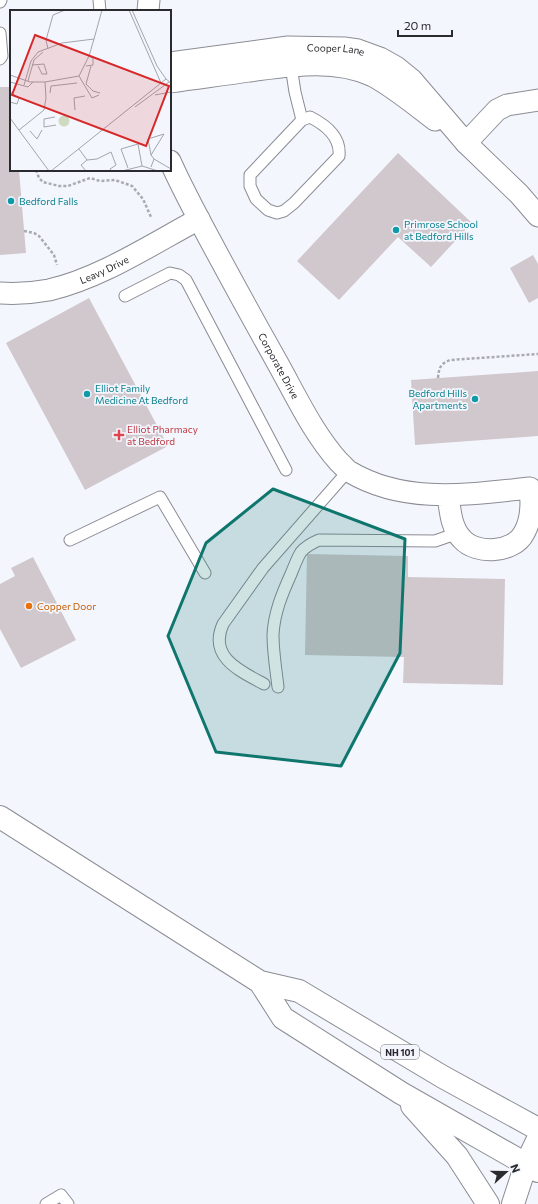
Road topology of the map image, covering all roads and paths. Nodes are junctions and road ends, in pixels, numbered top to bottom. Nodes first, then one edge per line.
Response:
1 (99, 0) edge
2 (149, 0) edge
3 (100, 10) edge
4 (148, 10) edge
5 (0, 32) edge
6 (0, 59) edge
7 (171, 63) edge
8 (291, 66) junction
9 (171, 82) edge
10 (538, 100) edge
11 (302, 120) junction
12 (466, 143) junction
13 (171, 163) edge
14 (36, 171) edge
15 (538, 216) edge
16 (151, 217) dead end
17 (199, 219) junction
18 (24, 231) dead end
19 (57, 265) dead end
20 (0, 293) edge
21 (125, 296) dead end
22 (538, 354) edge
23 (438, 378) dead end
24 (286, 470) dead end
25 (348, 471) junction
26 (534, 488) edge
27 (448, 496) junction
28 (458, 533) junction
29 (70, 540) dead end
30 (205, 573) dead end
31 (264, 684) dead end
32 (278, 687) dead end
33 (0, 816) edge
34 (260, 982) junction
35 (401, 1093) junction
36 (538, 1128) edge
37 (538, 1139) edge
38 (532, 1168) edge
39 (46, 1204) edge
40 (68, 1204) edge
41 (488, 1204) edge
42 (513, 1204) edge

1 - 3 lane
2 - 4 street
5 - 6 lane
7 - 12 street, Cooper Lane
8 - 9 street, Cooper Lane
8 - 11 lane
8 - 12 street, Cooper Lane
10 - 12 street
11 - 11 lane
12 - 15 street, Cooper Lane
13 - 17 street, Corporate Drive
14 - 16 path
17 - 20 street, Leavy Drive
17 - 25 street, Corporate Drive
18 - 19 path
21 - 24 lane
22 - 23 path
25 - 27 street, Corporate Drive
25 - 31 lane
26 - 27 street, Corporate Drive
26 - 28 street, Corporate Drive
27 - 28 street, Corporate Drive
28 - 32 lane
29 - 30 lane
33 - 34 highway, NH 101
34 - 35 highway, NH 101
34 - 36 highway, NH 101
35 - 38 highway
35 - 41 highway, NH 101
37 - 38 highway
38 - 42 highway
39 - 40 lane

